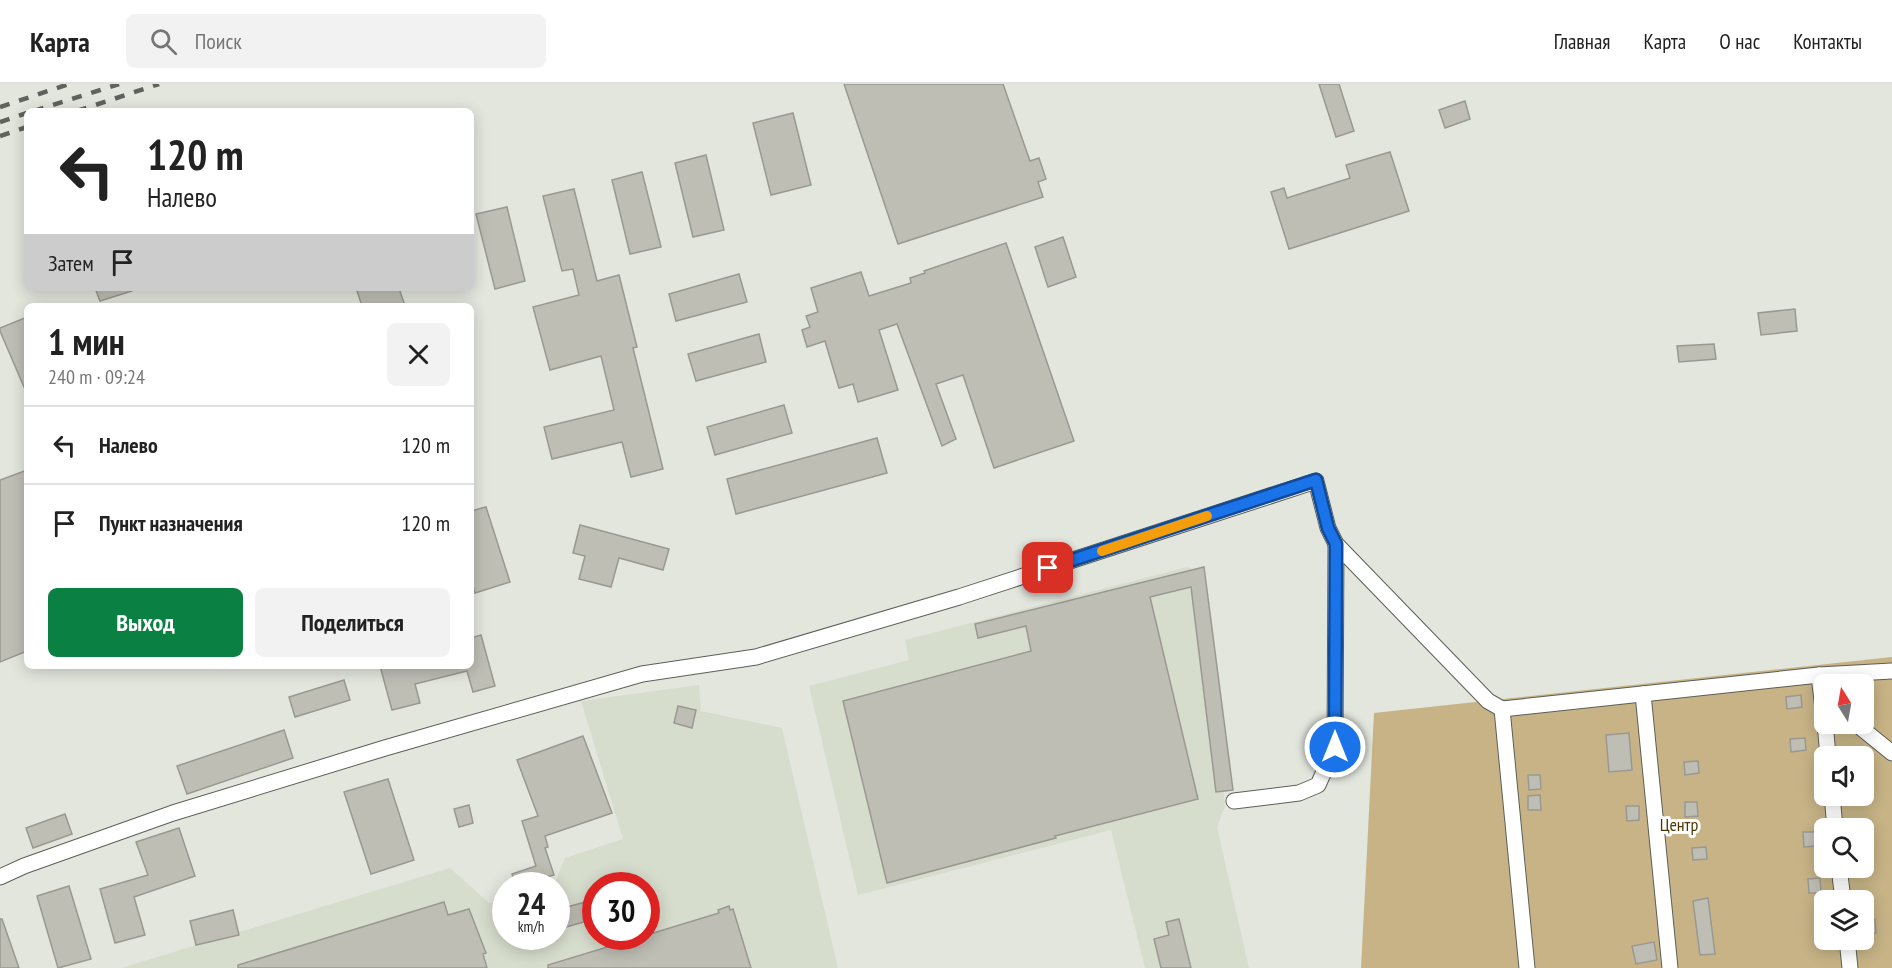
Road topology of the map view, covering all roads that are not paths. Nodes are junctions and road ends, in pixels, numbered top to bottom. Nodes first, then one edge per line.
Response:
1 (1336, 544) junction
2 (1892, 671) edge
3 (1837, 674) edge
4 (1814, 676) edge
5 (1643, 694) junction
6 (1502, 709) junction
7 (1869, 734) edge
8 (1892, 753) edge
9 (1234, 801) dead end
10 (0, 878) edge
11 (1848, 950) edge
12 (1527, 968) edge
13 (1670, 968) edge
14 (1850, 968) edge

1 - 6 street
1 - 9 street
1 - 10 street
2 - 3 street
4 - 5 street
5 - 6 street
5 - 13 street
6 - 12 street
7 - 8 street
11 - 14 street

